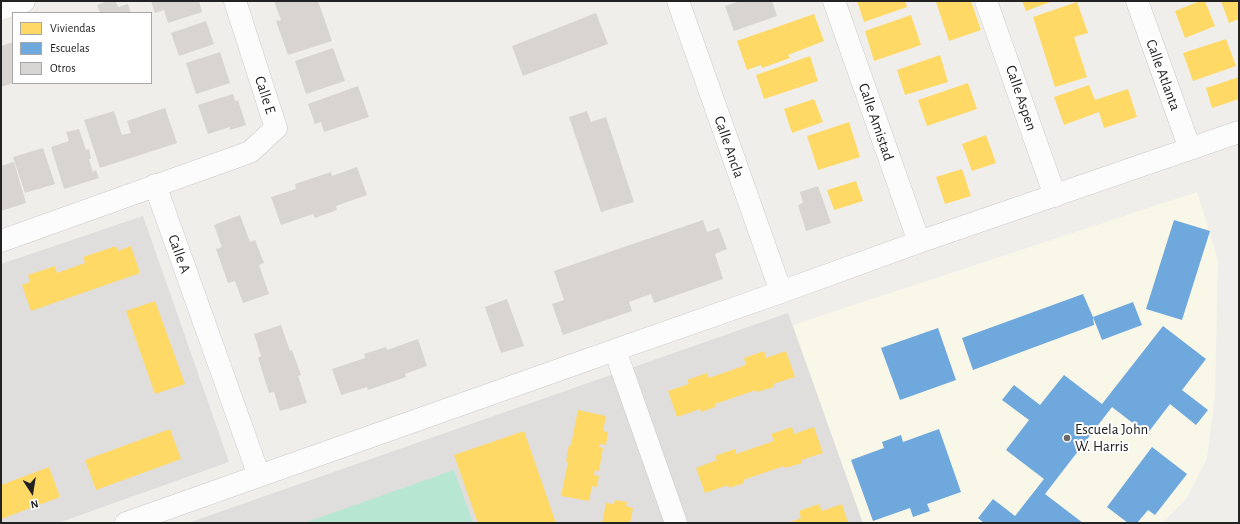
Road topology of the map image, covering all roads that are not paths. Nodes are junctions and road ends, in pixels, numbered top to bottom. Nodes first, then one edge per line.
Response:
1 (24, 1) edge
2 (235, 1) edge
3 (678, 1) edge
4 (834, 1) edge
5 (986, 1) edge
6 (1137, 1) edge
7 (1, 9) edge
8 (1239, 132) edge
9 (1190, 149) junction
10 (155, 185) junction
11 (1055, 196) junction
12 (1, 241) edge
13 (919, 242) junction
14 (781, 292) junction
15 (615, 350) junction
16 (259, 476) junction
17 (126, 523) edge
18 (676, 523) edge

1 - 7 street
2 - 10 street, Calle E
3 - 14 street, Calle Ancla
4 - 13 street, Calle Amistad
5 - 11 street, Calle Aspen
6 - 9 street, Calle Atlanta
8 - 9 street
9 - 11 street
10 - 12 street
10 - 16 street, Calle A
11 - 13 street
13 - 14 street
14 - 15 street
15 - 16 street
15 - 18 street
16 - 17 street

